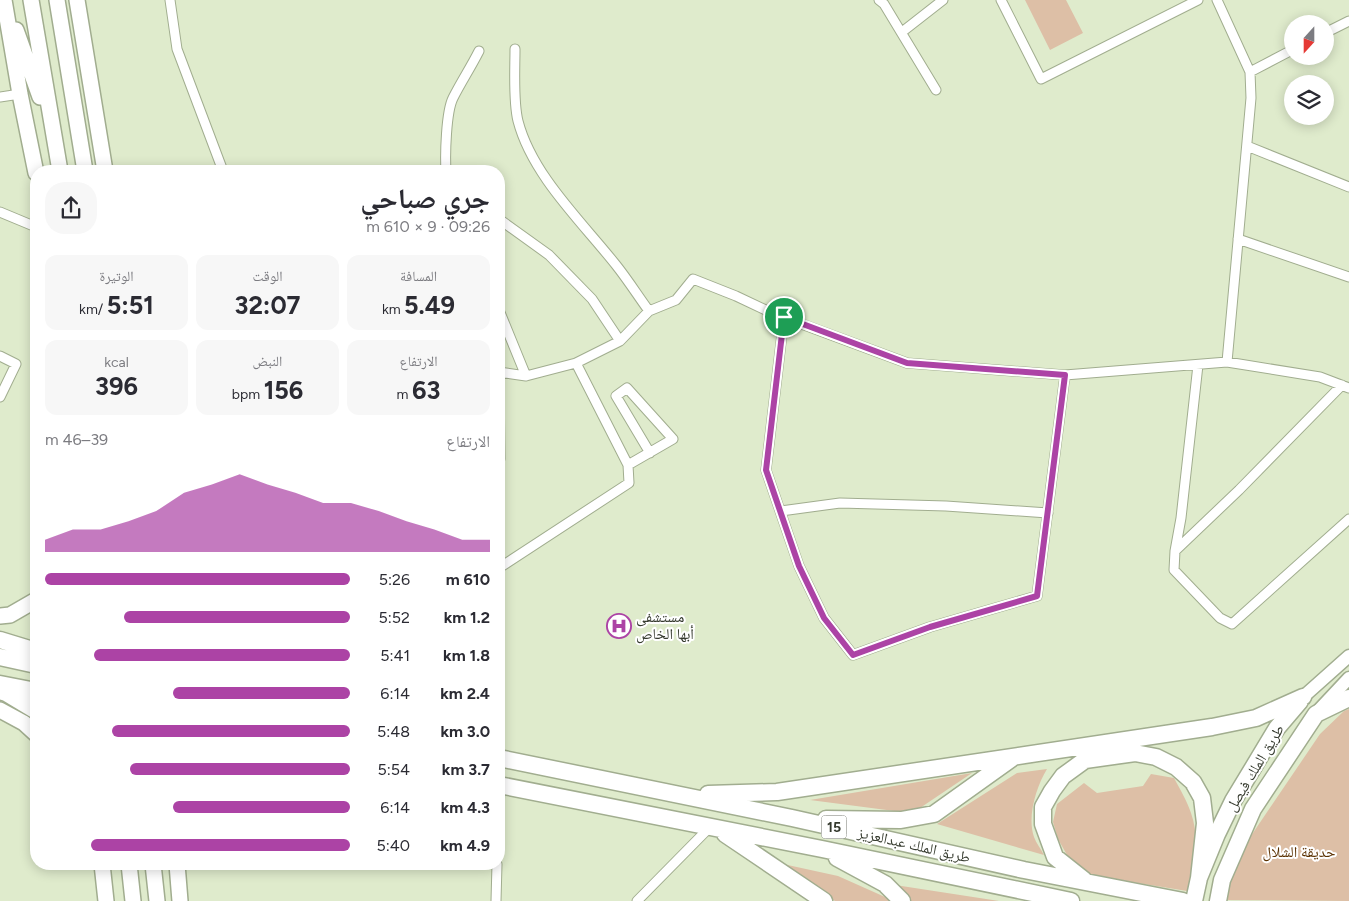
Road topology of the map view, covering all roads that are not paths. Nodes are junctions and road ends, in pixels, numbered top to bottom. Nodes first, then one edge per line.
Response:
1 (5, 0) edge
2 (31, 0) edge
3 (57, 0) edge
4 (170, 0) edge
5 (942, 0) edge
6 (1002, 0) edge
7 (1198, 0) edge
8 (1217, 0) edge
9 (884, 1) edge
10 (78, 5) edge
11 (1349, 21) edge
12 (1334, 28) edge
13 (902, 32) junction
14 (515, 49) dead end
15 (479, 50) dead end
16 (1284, 54) edge
17 (1250, 72) junction
18 (936, 90) dead end
19 (20, 94) junction
20 (0, 97) edge
21 (54, 137) junction
22 (80, 141) junction
23 (1247, 146) junction
24 (34, 165) edge
25 (59, 165) edge
26 (84, 165) edge
27 (105, 165) edge
28 (221, 165) edge
29 (446, 165) edge
30 (1349, 187) edge
31 (0, 212) edge
32 (505, 223) edge
33 (30, 224) edge
34 (1238, 239) junction
35 (1349, 277) edge
36 (650, 311) junction
37 (784, 317) junction
38 (505, 325) edge
39 (620, 341) junction
40 (0, 356) edge
41 (1227, 362) junction
42 (576, 363) junction
43 (1198, 365) junction
44 (505, 373) edge
45 (1065, 375) junction
46 (526, 376) junction
47 (1345, 387) edge
48 (0, 397) edge
49 (650, 453) junction
50 (628, 465) junction
51 (781, 511) junction
52 (1048, 513) junction
53 (1347, 524) edge
54 (1175, 551) junction
55 (505, 564) edge
56 (30, 603) edge
57 (0, 616) edge
58 (0, 640) edge
59 (30, 649) edge
60 (1349, 656) edge
61 (0, 657) edge
62 (30, 664) edge
63 (1349, 678) edge
64 (0, 684) edge
65 (30, 690) edge
66 (0, 691) edge
67 (1303, 698) junction
68 (1349, 698) edge
69 (30, 708) edge
70 (0, 710) edge
71 (1316, 714) junction
72 (30, 728) edge
73 (1013, 757) junction
74 (505, 759) edge
75 (505, 786) edge
76 (680, 795) junction
77 (792, 818) junction
78 (713, 828) junction
79 (822, 849) junction
80 (103, 870) edge
81 (130, 870) edge
82 (154, 870) edge
83 (177, 870) edge
84 (497, 870) edge
85 (1199, 878) junction
86 (1086, 882) junction
87 (1176, 899) edge
88 (106, 901) edge
89 (133, 901) edge
90 (157, 901) edge
91 (180, 901) edge
92 (496, 901) edge
93 (637, 901) edge
94 (824, 901) edge
95 (902, 901) edge
96 (1071, 901) edge
97 (1194, 901) edge
98 (1218, 901) edge

1 - 19 main road
1 - 21 main road
2 - 21 main road
3 - 22 main road
4 - 28 street
5 - 13 street
6 - 7 street
8 - 17 street
9 - 13 street
10 - 22 main road
10 - 27 main road
11 - 12 street
13 - 18 street
14 - 36 street
15 - 29 street
16 - 17 street
17 - 23 street
19 - 20 street
19 - 24 main road
21 - 25 main road
22 - 26 main road
23 - 30 street
23 - 34 street
31 - 33 street
32 - 39 street
34 - 35 street
34 - 41 street
36 - 37 street
36 - 39 street
37 - 45 street
37 - 51 street
38 - 46 street
39 - 42 street
40 - 48 street
41 - 43 street
41 - 47 street
42 - 46 street
42 - 50 street
43 - 45 street
43 - 54 street
44 - 46 street
45 - 52 street
47 - 54 street
49 - 49 street
49 - 50 street
50 - 55 street
51 - 52 street
51 - 52 street
53 - 54 street
56 - 57 main road
58 - 59 highway
60 - 67 street, طريق الملك فيصل
61 - 62 highway
63 - 71 street
64 - 65 highway
66 - 69 highway
67 - 73 highway
67 - 85 highway, طريق الملك فيصل
68 - 71 highway
70 - 72 main road
71 - 98 highway
73 - 76 highway
73 - 77 highway
74 - 76 highway, طريق الملك عبدالعزيز / 15
75 - 78 highway, طريق الملك عبدالعزيز / 15
76 - 77 highway, طريق الملك عبدالعزيز / 15
77 - 86 highway, طريق الملك عبدالعزيز / 15
78 - 79 highway, طريق الملك عبدالعزيز / 15
78 - 93 street
78 - 94 highway
79 - 95 highway
79 - 96 highway, طريق الملك عبدالعزيز / 15
80 - 88 main road
81 - 89 main road
82 - 90 main road
83 - 91 main road
84 - 92 street
85 - 86 highway
85 - 97 highway, طريق الملك فيصل
86 - 87 highway, طريق الملك عبدالعزيز / 15

